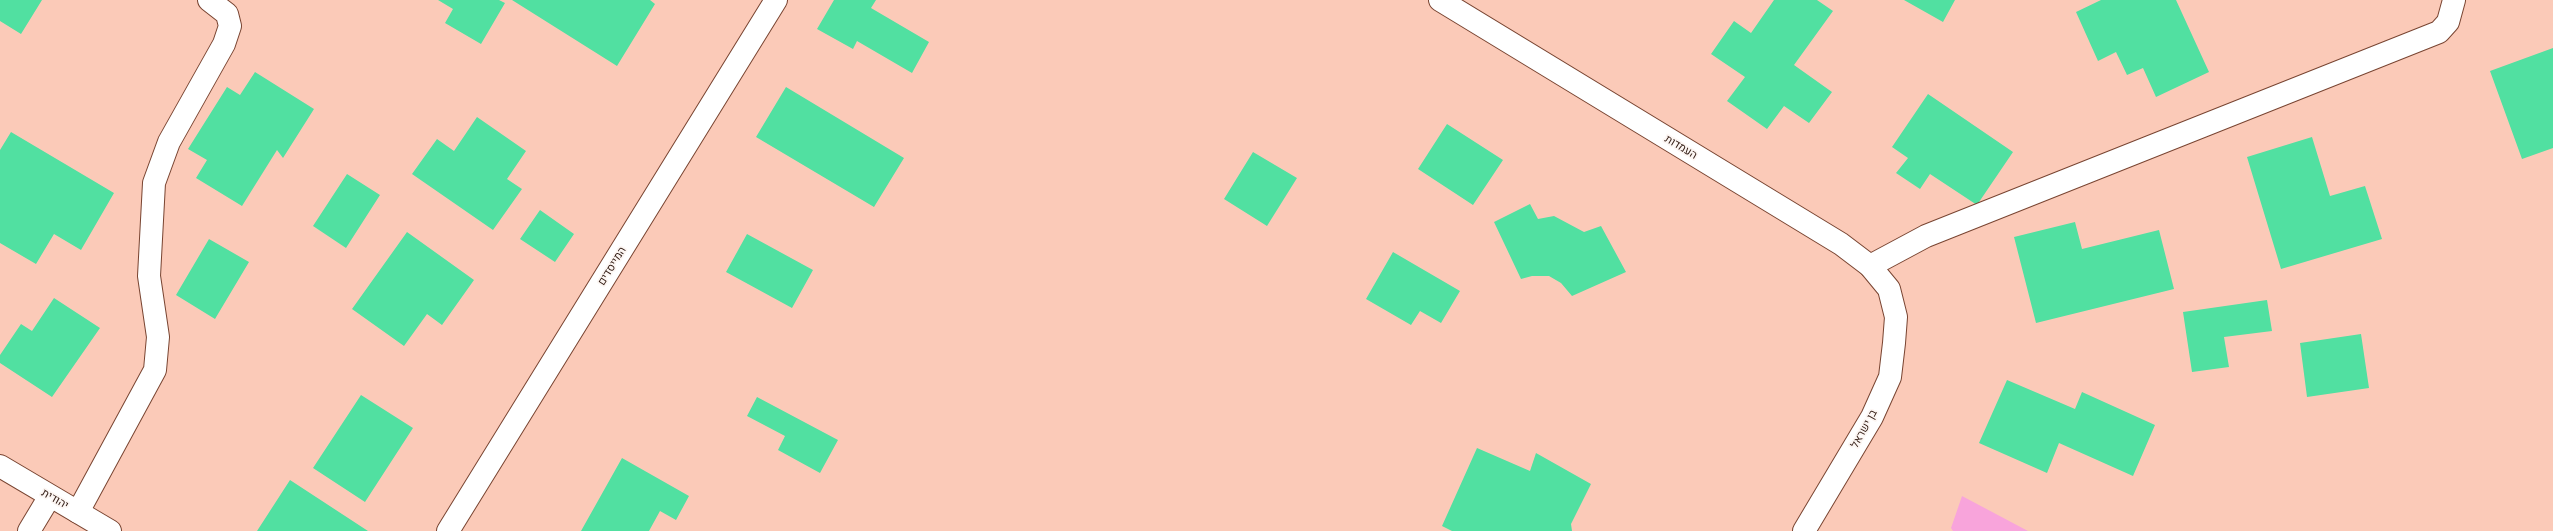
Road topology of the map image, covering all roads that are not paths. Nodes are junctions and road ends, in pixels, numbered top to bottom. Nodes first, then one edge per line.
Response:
1 (209, 0) edge
2 (776, 0) edge
3 (1440, 0) edge
4 (2454, 0) edge
5 (1870, 266) junction
6 (1896, 318) joint
7 (0, 466) edge
8 (50, 496) junction
9 (78, 512) junction
10 (29, 531) edge
11 (110, 531) edge
12 (448, 531) edge
13 (1804, 531) edge

1 - 9 street
2 - 12 street, המייסדים
3 - 5 street, העמדות
4 - 5 street
5 - 6 street, העמדות
6 - 13 street, בן ישראל
7 - 8 street, יהודית
8 - 9 street, יהודית
8 - 10 street
9 - 11 street, יהודית

